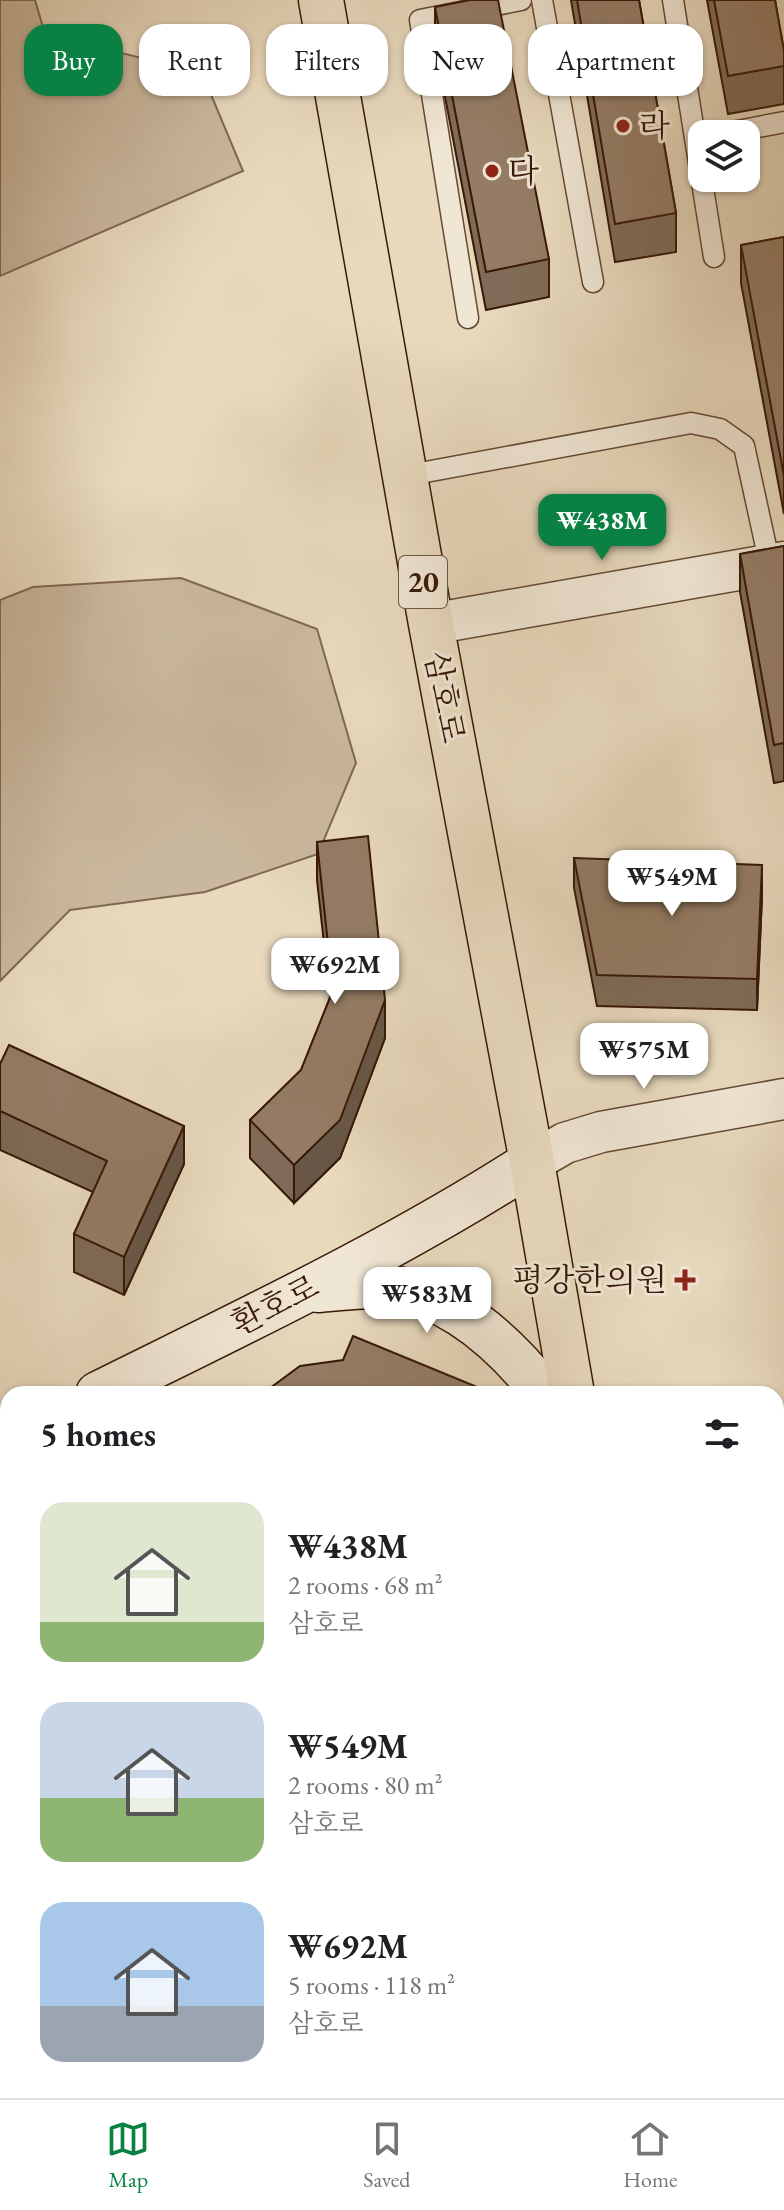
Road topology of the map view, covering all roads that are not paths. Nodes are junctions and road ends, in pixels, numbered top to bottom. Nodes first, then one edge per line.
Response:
1 (321, 0) edge
2 (521, 0) edge
3 (542, 0) edge
4 (673, 0) edge
5 (695, 120) edge
6 (784, 122) edge
7 (760, 127) edge
8 (706, 192) edge
9 (714, 257) dead end
10 (593, 282) dead end
11 (468, 318) dead end
12 (404, 476) junction
13 (777, 564) edge
14 (431, 624) junction
15 (784, 1099) edge
16 (532, 1162) junction
17 (304, 1292) junction
18 (114, 1386) edge
19 (538, 1386) edge
20 (571, 1386) edge

1 - 12 main road, 삼호로 / 20
2 - 11 lane
3 - 10 lane
4 - 5 lane
6 - 7 lane
8 - 9 lane
12 - 13 lane
12 - 14 main road, 삼호로 / 20
13 - 14 street
14 - 16 main road, 삼호로 / 20
15 - 16 street
16 - 17 street, 환호로
16 - 20 main road, 삼호로 / 20
17 - 18 street, 환호로
17 - 19 street

